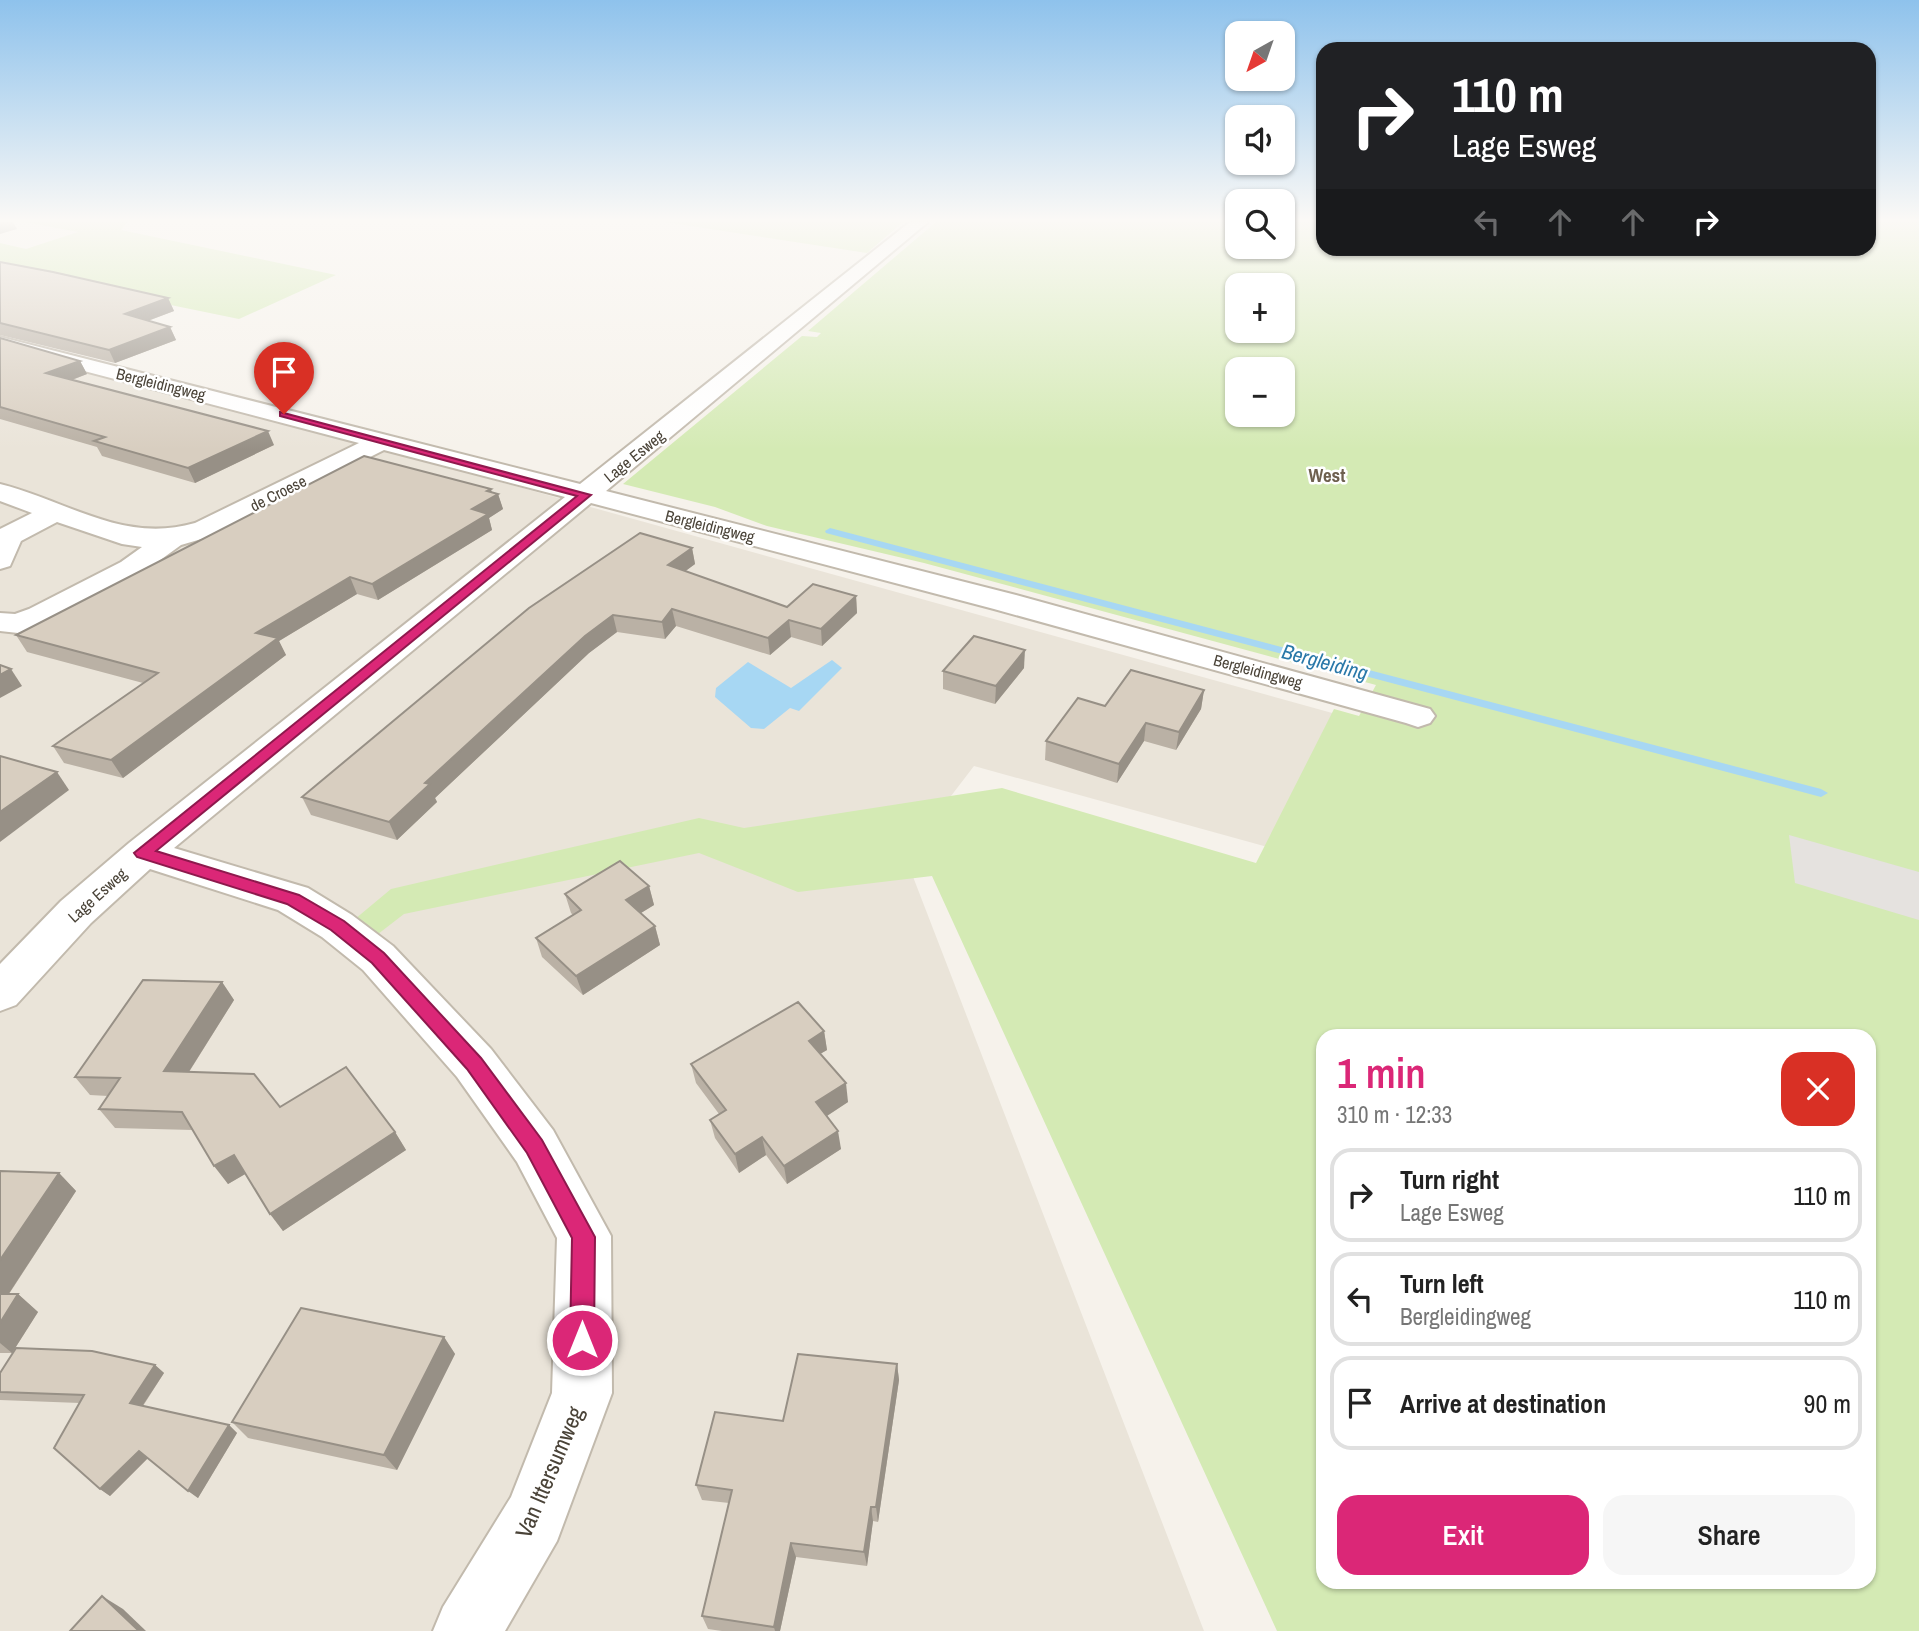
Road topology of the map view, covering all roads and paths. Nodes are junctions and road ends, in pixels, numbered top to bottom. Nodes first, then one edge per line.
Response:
1 (827, 298) edge
2 (0, 343) edge
3 (384, 440) junction
4 (0, 492) edge
5 (586, 495) junction
6 (55, 512) junction
7 (171, 539) junction
8 (0, 561) edge
9 (0, 622) edge
10 (1418, 716) dead end
11 (143, 853) junction
12 (0, 993) edge
13 (467, 1631) edge

1 - 5 street, Lage Esweg
2 - 3 street, Bergleidingweg
3 - 5 street, Bergleidingweg
3 - 7 street, de Croese
4 - 6 street, de Croese
5 - 10 street, Bergleidingweg
5 - 11 street, Lage Esweg
6 - 7 street, de Croese
6 - 8 street
7 - 9 street, de Croese
11 - 12 street, Lage Esweg
11 - 13 street, Van Ittersumweg

